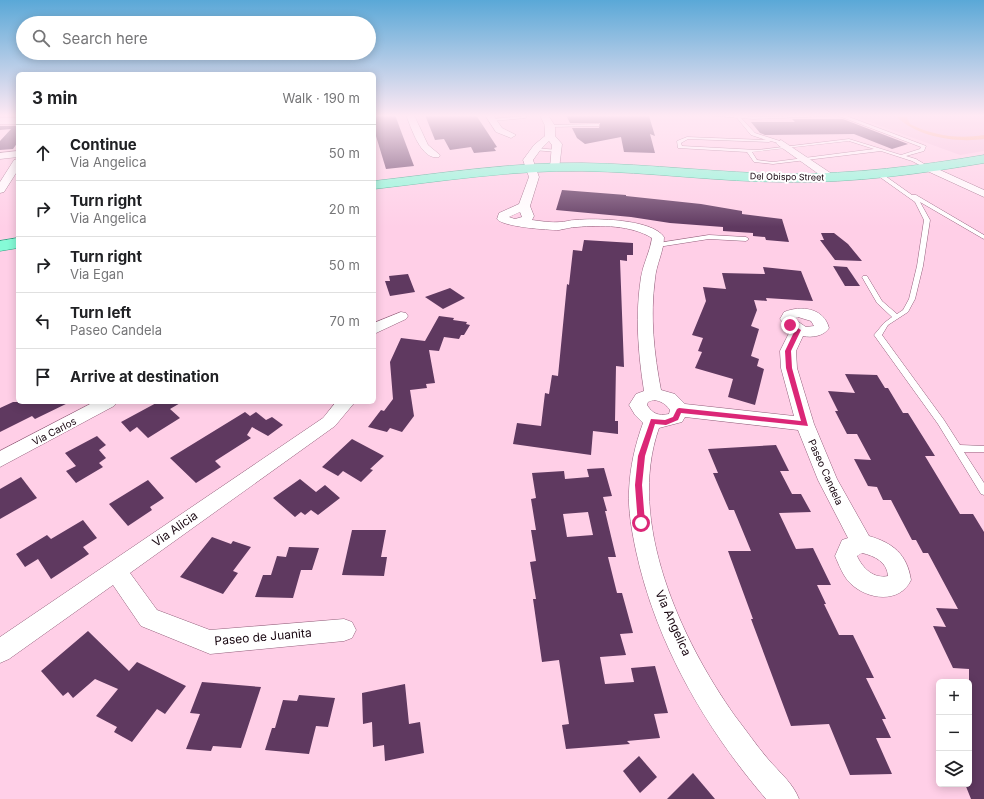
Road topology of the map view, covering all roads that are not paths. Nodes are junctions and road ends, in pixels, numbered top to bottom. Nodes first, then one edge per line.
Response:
1 (432, 152) edge
2 (533, 152) edge
3 (558, 152) edge
4 (749, 152) edge
5 (793, 152) edge
6 (863, 152) edge
7 (888, 152) edge
8 (914, 152) edge
9 (16, 154) edge
10 (435, 155) dead end
11 (0, 156) edge
12 (900, 156) junction
13 (984, 159) edge
14 (804, 160) junction
15 (16, 165) edge
16 (555, 167) junction
17 (530, 168) junction
18 (929, 168) junction
19 (879, 174) junction
20 (831, 178) junction
21 (376, 185) edge
22 (0, 190) edge
23 (906, 192) junction
24 (984, 194) edge
25 (984, 237) edge
26 (746, 239) dead end
27 (16, 243) edge
28 (658, 245) junction
29 (0, 246) edge
30 (865, 277) dead end
31 (401, 316) dead end
32 (897, 317) junction
33 (376, 328) edge
34 (798, 330) dead end
35 (653, 394) junction
36 (104, 404) edge
37 (344, 404) edge
38 (679, 410) junction
39 (653, 421) junction
40 (805, 424) junction
41 (956, 448) junction
42 (984, 449) edge
43 (0, 460) edge
44 (984, 491) edge
45 (862, 544) dead end
46 (116, 571) junction
47 (344, 630) dead end
48 (0, 651) edge
49 (785, 799) edge

1 - 10 street
2 - 17 street
3 - 16 street
4 - 14 lane
5 - 14 street
6 - 14 lane
7 - 12 lane
8 - 12 lane
9 - 11 street
12 - 18 lane
13 - 18 main road, Del Obispo Street
14 - 20 street
15 - 22 street
16 - 17 main road, Del Obispo Street
16 - 20 main road, Del Obispo Street
17 - 21 main road, Del Obispo Street
17 - 28 street
18 - 19 main road, Del Obispo Street
18 - 24 street
19 - 20 main road, Del Obispo Street
19 - 23 lane
23 - 25 lane
23 - 32 lane
26 - 28 lane
27 - 29 main road
28 - 35 street
30 - 32 lane
31 - 33 street
32 - 41 lane
34 - 40 street, Paseo Candela
35 - 38 street
35 - 39 street
36 - 43 street, Via Carlos
37 - 46 street, Via Alicia
38 - 39 street
38 - 40 street
39 - 49 street, Via Angelica
40 - 45 street, Paseo Candela
41 - 42 lane
41 - 44 lane
46 - 47 street, Paseo de Juanita
46 - 48 street, Via Alicia

